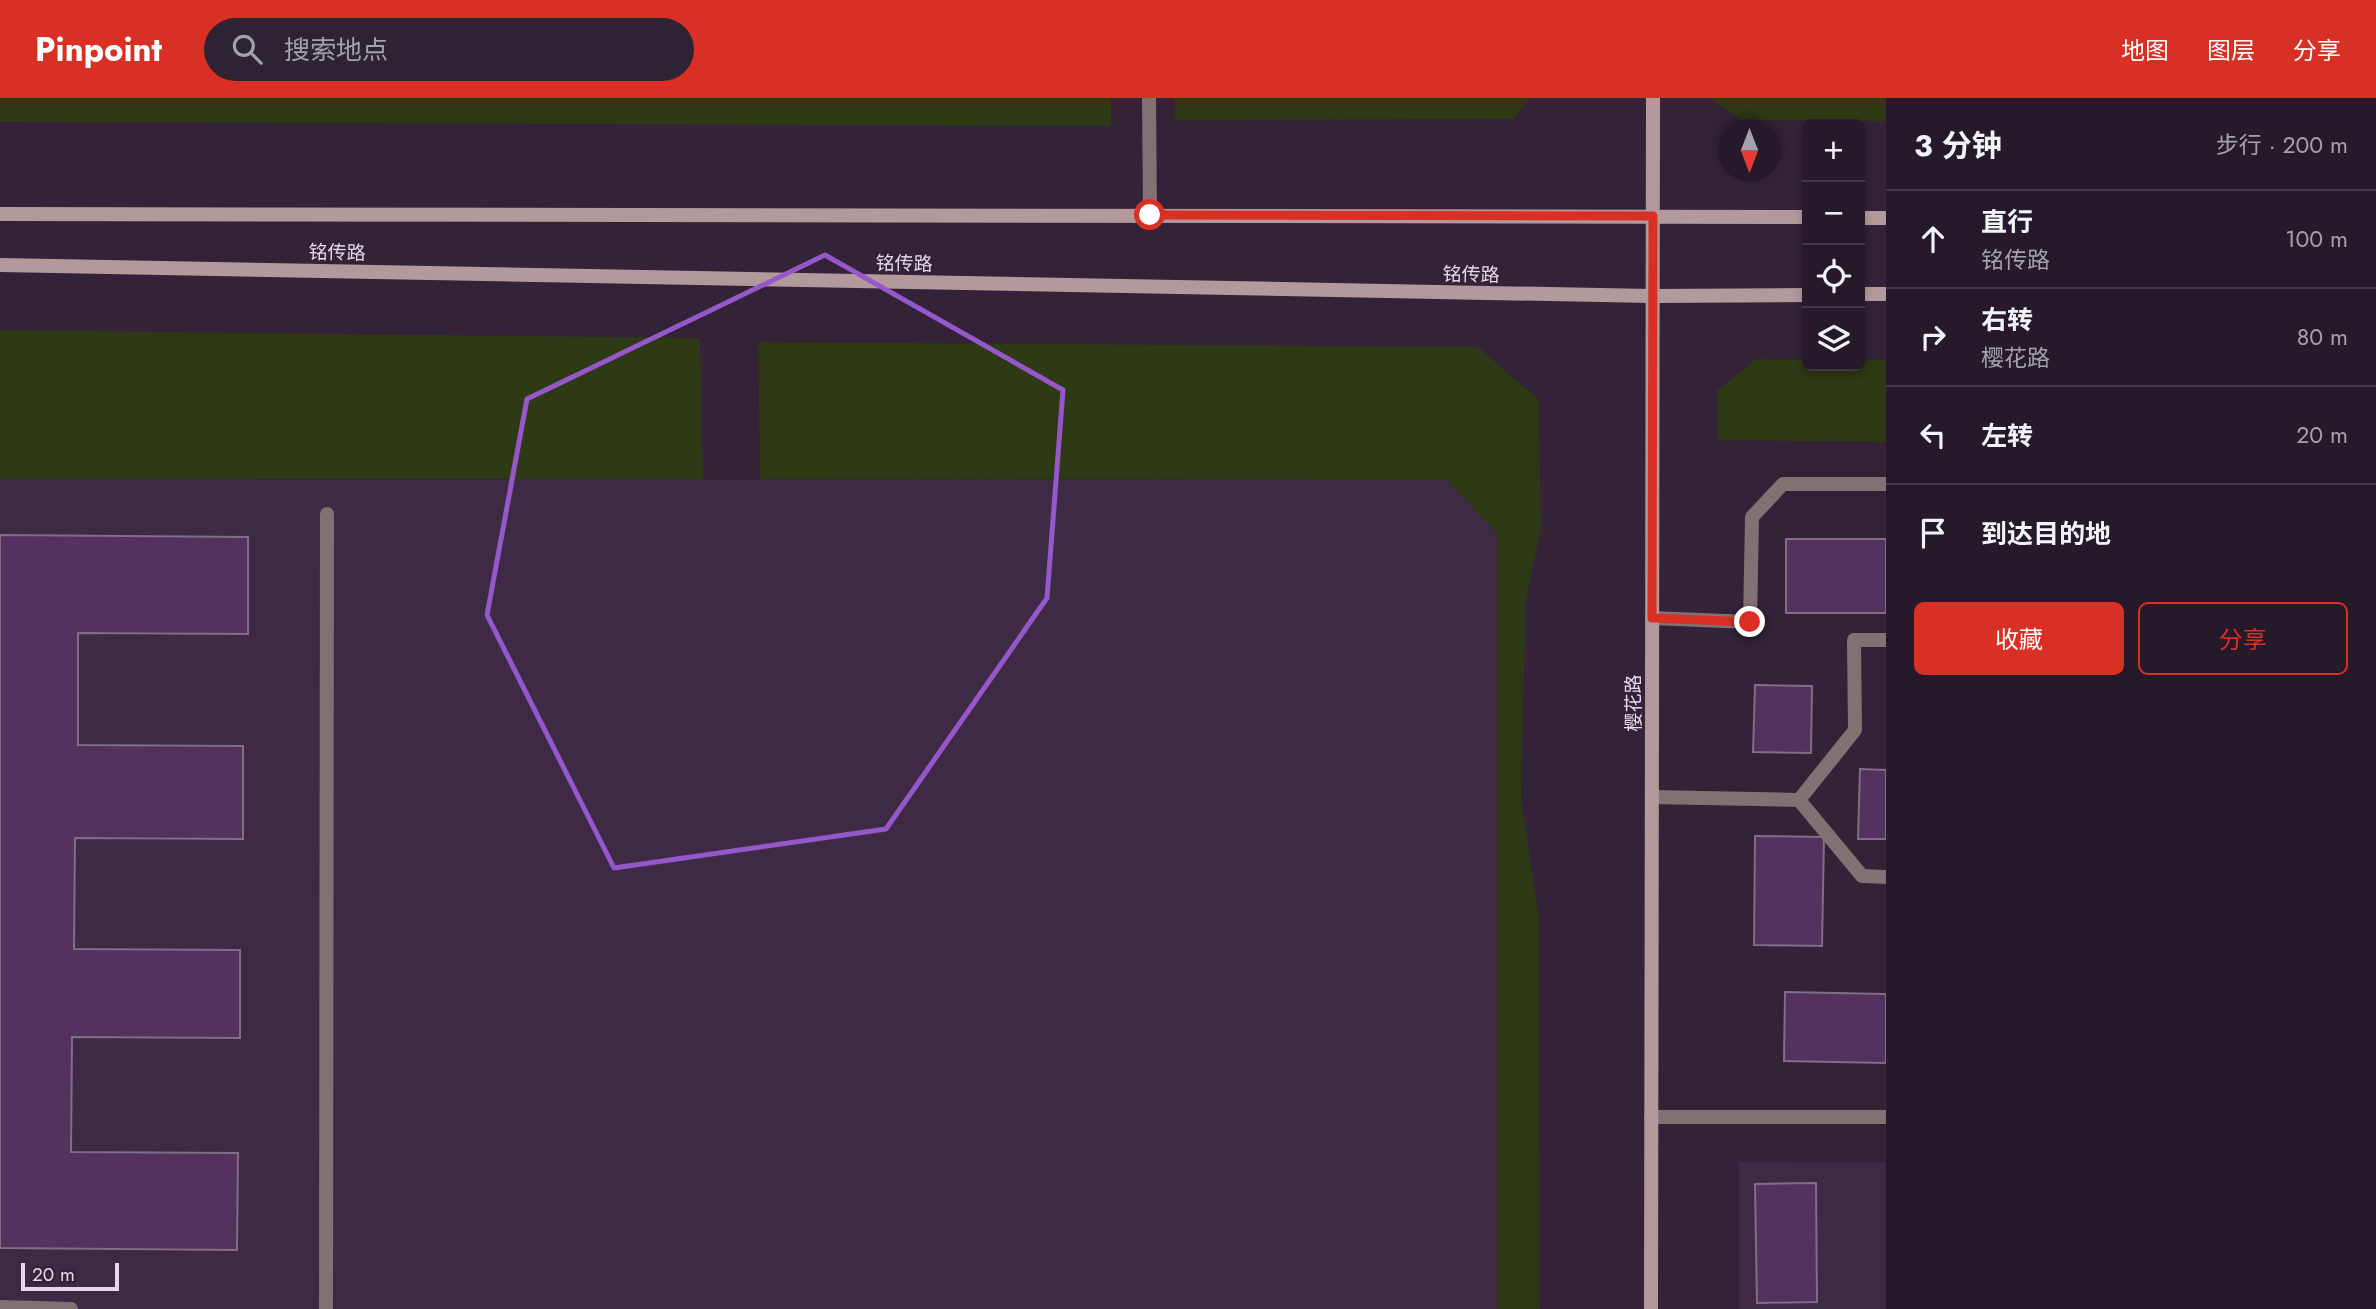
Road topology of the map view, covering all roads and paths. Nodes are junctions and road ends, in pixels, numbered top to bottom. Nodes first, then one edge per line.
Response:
1 (1149, 98) edge
2 (1653, 98) edge
3 (0, 214) edge
4 (1150, 215) junction
5 (1653, 216) junction
6 (1802, 217) edge
7 (1865, 218) edge
8 (1886, 218) edge
9 (0, 265) edge
10 (1865, 294) edge
11 (1886, 294) edge
12 (1802, 295) edge
13 (1652, 296) junction
14 (1886, 484) edge
15 (327, 514) dead end
16 (1652, 618) junction
17 (1886, 640) edge
18 (1652, 797) junction
19 (1799, 800) junction
20 (1886, 877) edge
21 (1651, 1117) junction
22 (1886, 1117) edge
23 (0, 1307) edge
24 (71, 1309) edge
25 (326, 1309) edge
26 (1651, 1309) edge

1 - 4 lane
2 - 5 main road, 樱花路
3 - 4 main road, 铭传路
4 - 5 main road, 铭传路
5 - 6 main road, 铭传路
5 - 13 main road, 樱花路
7 - 8 main road
9 - 13 main road, 铭传路
10 - 11 main road
12 - 13 main road, 铭传路
13 - 16 main road, 樱花路
14 - 16 lane
15 - 25 lane
16 - 18 main road, 樱花路
17 - 19 lane
18 - 19 lane
18 - 21 main road, 樱花路
19 - 20 lane
21 - 22 lane
21 - 26 main road, 樱花路
23 - 24 lane

